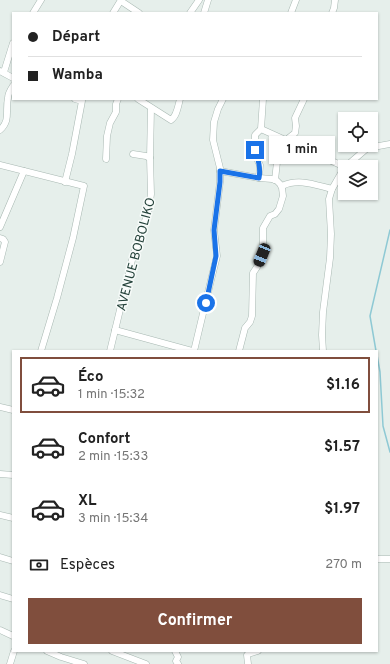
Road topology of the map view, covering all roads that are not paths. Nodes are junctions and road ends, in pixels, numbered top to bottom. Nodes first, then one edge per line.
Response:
1 (42, 0) edge
2 (199, 0) edge
3 (208, 0) edge
4 (296, 0) edge
5 (335, 0) edge
6 (121, 1) edge
7 (34, 12) edge
8 (114, 12) edge
9 (138, 12) edge
10 (191, 12) edge
11 (204, 12) edge
12 (291, 12) edge
13 (332, 12) edge
14 (12, 46) edge
15 (2, 71) edge
16 (12, 77) edge
17 (12, 88) edge
18 (78, 100) edge
19 (118, 100) edge
20 (140, 100) edge
21 (180, 100) edge
22 (223, 100) edge
23 (263, 100) edge
24 (304, 100) edge
25 (152, 108) junction
26 (260, 129) junction
27 (0, 130) edge
28 (286, 140) junction
29 (390, 144) edge
30 (133, 154) dead end
31 (106, 158) dead end
32 (150, 158) junction
33 (354, 160) edge
34 (338, 164) edge
35 (0, 165) edge
36 (24, 171) junction
37 (220, 171) junction
38 (259, 178) junction
39 (338, 179) edge
40 (275, 180) junction
41 (65, 182) junction
42 (282, 186) junction
43 (332, 189) junction
44 (0, 227) edge
45 (0, 238) edge
46 (0, 262) edge
47 (115, 330) junction
48 (41, 350) edge
49 (110, 350) edge
50 (189, 350) edge
51 (193, 350) edge
52 (239, 350) edge
53 (323, 350) edge
54 (0, 407) edge
55 (12, 410) edge
56 (0, 474) edge
57 (12, 475) edge
58 (0, 515) edge
59 (12, 518) edge
60 (0, 557) edge
61 (378, 559) edge
62 (390, 559) edge
63 (12, 561) edge
64 (0, 595) edge
65 (12, 599) edge
66 (0, 630) edge
67 (12, 636) edge
68 (14, 652) edge
69 (49, 652) edge
70 (115, 652) edge
71 (176, 652) edge
72 (255, 652) edge
73 (177, 662) edge
74 (10, 664) edge
75 (84, 664) edge
76 (146, 664) edge
77 (170, 664) edge
78 (248, 664) edge

1 - 7 street
2 - 10 street
3 - 11 street
4 - 12 street
5 - 13 street
6 - 8 street
6 - 9 street
14 - 15 street
15 - 16 street
17 - 27 street
18 - 41 street
19 - 31 street
20 - 25 street
21 - 25 street
22 - 37 street
23 - 26 street
24 - 28 street
25 - 32 street, AVENUE BOBOLIKO
26 - 28 street
26 - 38 street
28 - 34 street
28 - 40 street
29 - 33 street
30 - 32 street
32 - 47 street, AVENUE BOBOLIKO
35 - 36 street
36 - 41 street
36 - 44 street
37 - 38 street
37 - 51 street
38 - 40 street
39 - 43 street
40 - 42 street
41 - 48 street
42 - 43 street
42 - 52 street
43 - 53 street
45 - 46 street
47 - 49 street, AVENUE BOBOLIKO
47 - 50 street
54 - 55 street
56 - 57 street
58 - 59 street
60 - 63 street
61 - 62 street
64 - 65 street
66 - 67 street
68 - 74 street
69 - 75 street
70 - 76 street
71 - 73 street
72 - 78 street
73 - 77 street

